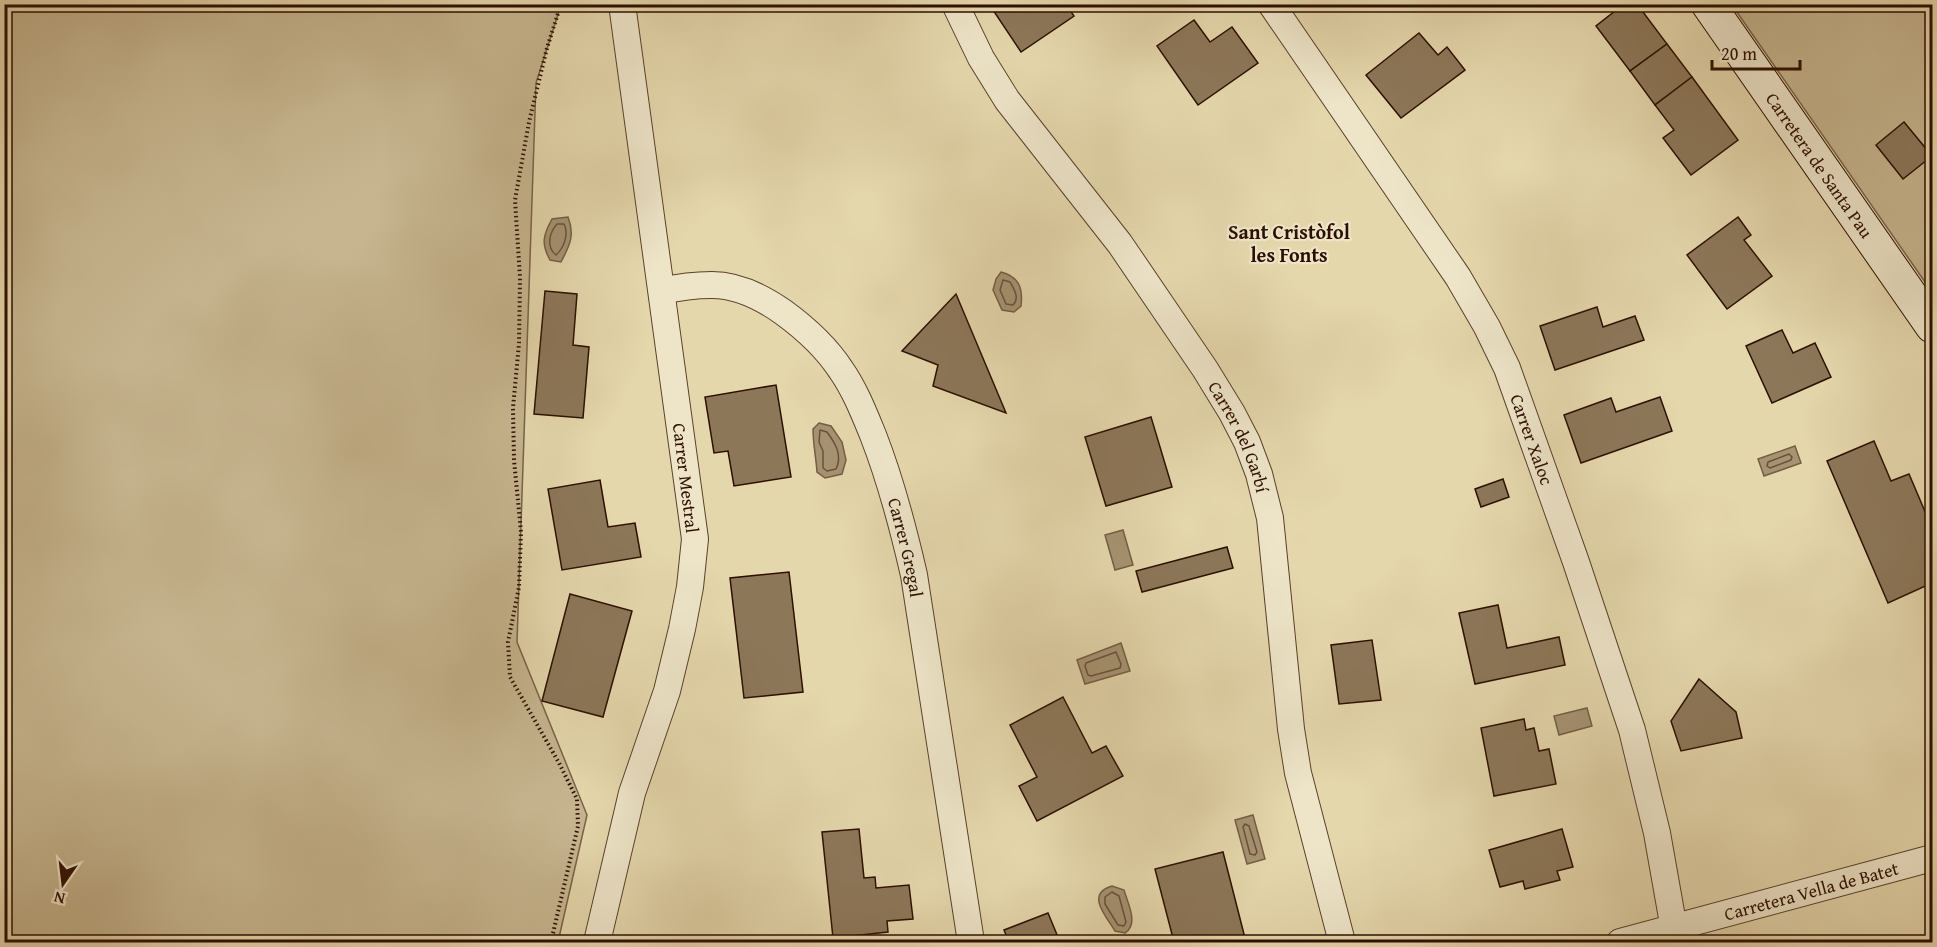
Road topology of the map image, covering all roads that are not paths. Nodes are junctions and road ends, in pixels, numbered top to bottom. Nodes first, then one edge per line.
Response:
1 (622, 4) edge
2 (955, 4) edge
3 (1271, 4) edge
4 (1708, 4) edge
5 (662, 291) junction
6 (1932, 326) edge
7 (1932, 858) edge
8 (1678, 936) edge
9 (597, 942) edge
10 (971, 942) edge
11 (1342, 942) edge
12 (1620, 942) edge

1 - 5 street, Carrer Mestral
2 - 11 street, Carrer del Garbí
3 - 8 street, Carrer Xaloc
4 - 6 main road, Carretera de Santa Pau
5 - 9 street, Carrer Mestral
5 - 10 street, Carrer Gregal
7 - 8 street, Carretera Vella de Batet
8 - 12 street, Carretera Vella de Batet

